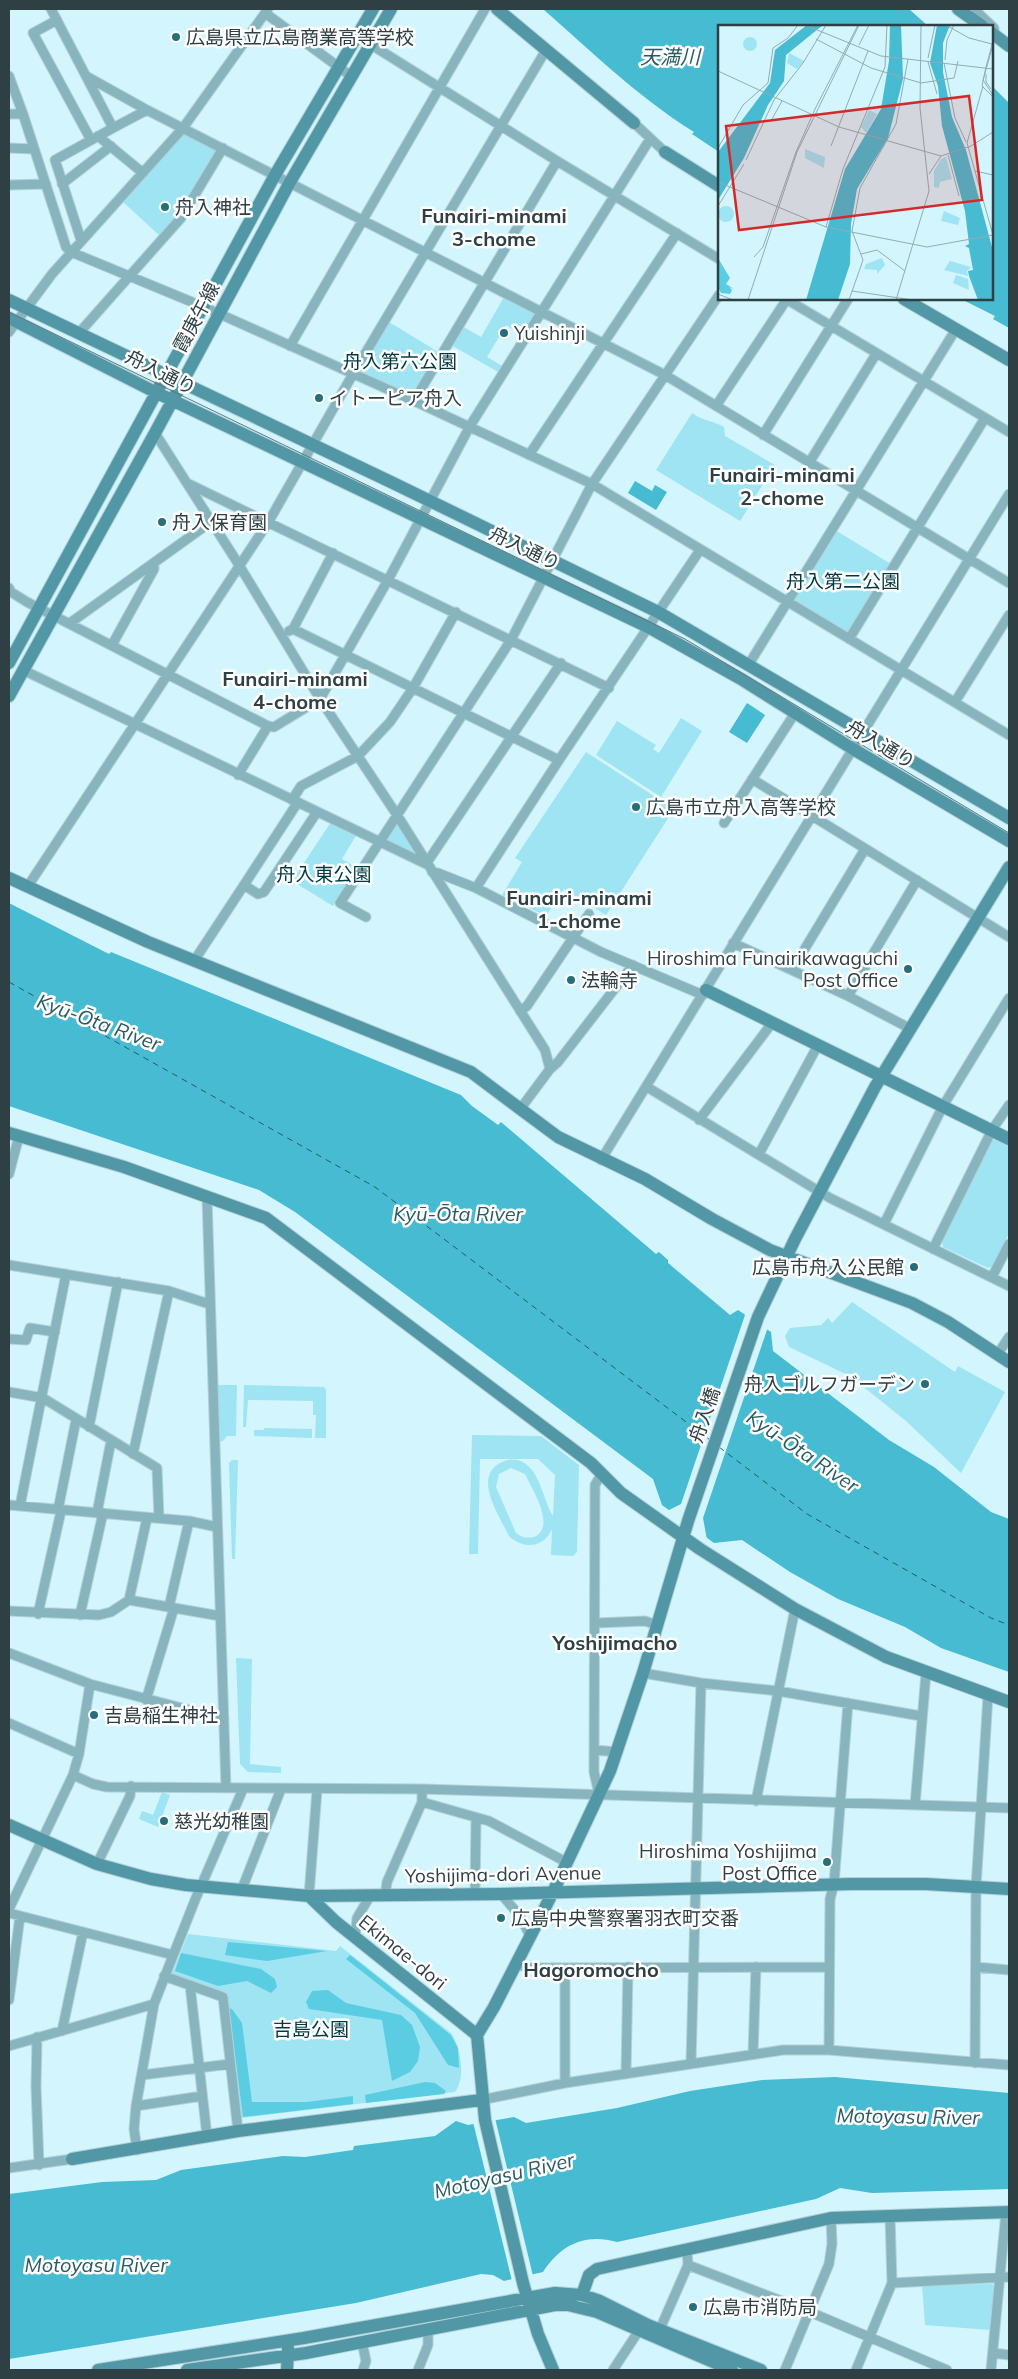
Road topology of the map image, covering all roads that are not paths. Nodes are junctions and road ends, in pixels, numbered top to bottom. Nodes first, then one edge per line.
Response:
1 (51, 9) edge
2 (373, 9) edge
3 (391, 9) edge
4 (485, 9) edge
5 (497, 9) edge
6 (958, 9) edge
7 (976, 9) edge
8 (267, 11) edge
9 (57, 20) junction
10 (981, 25) edge
11 (991, 25) edge
12 (993, 34) edge
13 (370, 44) junction
14 (1009, 46) edge
15 (546, 50) junction
16 (338, 66) junction
17 (9, 76) edge
18 (86, 76) junction
19 (351, 76) junction
20 (439, 89) junction
21 (147, 110) junction
22 (9, 114) edge
23 (23, 114) junction
24 (634, 123) joint
25 (501, 127) junction
26 (113, 128) junction
27 (183, 128) junction
28 (94, 138) junction
29 (650, 139) junction
30 (111, 146) junction
31 (9, 148) edge
32 (34, 148) junction
33 (223, 148) junction
34 (665, 152) joint
35 (557, 161) junction
36 (143, 173) junction
37 (275, 175) junction
38 (290, 182) junction
39 (46, 184) junction
40 (62, 184) junction
41 (9, 185) edge
42 (718, 185) edge
43 (615, 195) junction
44 (363, 218) junction
45 (676, 233) junction
46 (81, 240) junction
47 (71, 252) junction
48 (426, 253) junction
49 (718, 258) edge
50 (129, 275) junction
51 (484, 283) junction
52 (718, 296) edge
53 (9, 300) edge
54 (785, 300) edge
55 (788, 300) edge
56 (847, 300) edge
57 (906, 300) edge
58 (204, 307) junction
59 (27, 309) junction
60 (541, 312) junction
61 (219, 314) junction
62 (13, 320) edge
63 (832, 326) junction
64 (956, 329) junction
65 (9, 332) edge
66 (79, 333) junction
67 (603, 343) junction
68 (290, 346) junction
69 (876, 354) junction
70 (1009, 360) edge
71 (353, 374) junction
72 (166, 375) junction
73 (665, 375) junction
74 (924, 382) junction
75 (183, 383) junction
76 (157, 393) junction
77 (173, 400) junction
78 (414, 401) junction
79 (716, 406) junction
80 (985, 418) junction
81 (470, 426) junction
82 (1009, 432) edge
83 (155, 433) junction
84 (763, 435) junction
85 (313, 446) junction
86 (529, 455) junction
87 (304, 462) junction
88 (809, 463) junction
89 (188, 484) junction
90 (592, 484) junction
91 (856, 492) junction
92 (1009, 494) edge
93 (429, 501) junction
94 (422, 518) junction
95 (212, 521) junction
96 (269, 521) junction
97 (918, 529) junction
98 (700, 550) junction
99 (333, 553) junction
100 (969, 558) junction
101 (551, 560) junction
102 (154, 562) junction
103 (239, 564) junction
104 (542, 577) junction
105 (388, 580) junction
106 (1009, 582) edge
107 (10, 591) edge
108 (788, 603) junction
109 (40, 608) junction
110 (456, 612) junction
111 (658, 612) junction
112 (54, 614) junction
113 (1009, 615) edge
114 (70, 623) junction
115 (648, 627) junction
116 (292, 629) junction
117 (282, 636) junction
118 (849, 639) junction
119 (511, 640) junction
120 (112, 645) junction
121 (347, 656) junction
122 (9, 662) edge
123 (561, 664) junction
124 (749, 664) junction
125 (24, 670) junction
126 (900, 670) junction
127 (166, 674) junction
128 (413, 688) junction
129 (609, 688) junction
130 (9, 696) edge
131 (320, 699) junction
132 (954, 702) junction
133 (795, 713) junction
134 (464, 714) junction
135 (133, 725) junction
136 (268, 726) junction
137 (864, 731) junction
138 (1009, 733) edge
139 (510, 737) junction
140 (853, 749) junction
141 (358, 756) junction
142 (558, 760) junction
143 (238, 774) junction
144 (752, 779) junction
145 (295, 801) junction
146 (317, 812) junction
147 (397, 815) junction
148 (813, 815) junction
149 (1009, 818) edge
150 (724, 823) dead end
151 (1009, 841) edge
152 (379, 842) junction
153 (866, 849) junction
154 (426, 864) junction
155 (1009, 867) edge
156 (432, 872) junction
157 (9, 878) edge
158 (917, 880) junction
159 (244, 885) junction
160 (28, 886) junction
161 (476, 888) junction
162 (589, 914) dead end
163 (366, 917) dead end
164 (978, 918) junction
165 (1009, 936) edge
166 (574, 937) junction
167 (733, 943) junction
168 (194, 961) junction
169 (632, 965) junction
170 (792, 970) junction
171 (705, 993) junction
172 (848, 996) junction
173 (1009, 998) edge
174 (520, 1011) junction
175 (772, 1023) junction
176 (910, 1029) junction
177 (818, 1046) junction
178 (550, 1069) junction
179 (882, 1076) junction
180 (647, 1088) junction
181 (1009, 1105) edge
182 (943, 1106) junction
183 (520, 1108) junction
184 (699, 1120) junction
185 (992, 1130) junction
186 (14, 1134) edge
187 (1009, 1139) edge
188 (759, 1154) junction
189 (601, 1160) junction
190 (9, 1174) edge
191 (821, 1192) junction
192 (207, 1198) junction
193 (884, 1224) junction
194 (1009, 1244) edge
195 (933, 1248) junction
196 (787, 1256) junction
197 (9, 1265) edge
198 (66, 1274) junction
199 (992, 1277) junction
200 (118, 1282) junction
201 (1009, 1286) edge
202 (169, 1291) junction
203 (209, 1304) junction
204 (55, 1332) junction
205 (1009, 1337) edge
206 (9, 1339) edge
207 (998, 1355) junction
208 (1009, 1362) edge
209 (9, 1392) edge
210 (43, 1398) junction
211 (76, 1420) junction
212 (89, 1427) junction
213 (111, 1441) junction
214 (133, 1454) junction
215 (602, 1473) junction
216 (9, 1505) edge
217 (20, 1506) junction
218 (60, 1510) junction
219 (100, 1513) junction
220 (147, 1518) junction
221 (159, 1518) junction
222 (189, 1521) junction
223 (217, 1527) junction
224 (685, 1531) junction
225 (129, 1600) junction
226 (171, 1608) junction
227 (795, 1608) junction
228 (9, 1611) edge
229 (38, 1614) junction
230 (80, 1615) junction
231 (220, 1616) junction
232 (596, 1623) junction
233 (657, 1625) junction
234 (9, 1653) edge
235 (643, 1673) junction
236 (926, 1673) junction
237 (701, 1683) junction
238 (90, 1684) junction
239 (778, 1691) junction
240 (988, 1696) junction
241 (146, 1700) junction
242 (1009, 1702) edge
243 (848, 1703) junction
244 (921, 1716) junction
245 (224, 1719) junction
246 (9, 1723) edge
247 (594, 1750) junction
248 (618, 1752) junction
249 (80, 1754) junction
250 (73, 1775) junction
251 (131, 1786) junction
252 (226, 1788) junction
253 (243, 1789) junction
254 (281, 1789) junction
255 (422, 1789) junction
256 (317, 1790) junction
257 (599, 1794) junction
258 (696, 1799) junction
259 (756, 1801) junction
260 (422, 1802) junction
261 (840, 1804) junction
262 (915, 1805) junction
263 (981, 1807) junction
264 (1009, 1808) edge
265 (476, 1818) junction
266 (9, 1825) edge
267 (41, 1839) junction
268 (566, 1862) junction
269 (97, 1864) junction
270 (834, 1884) junction
271 (201, 1886) junction
272 (976, 1887) junction
273 (694, 1889) junction
274 (1009, 1889) edge
275 (242, 1890) junction
276 (553, 1892) junction
277 (475, 1894) junction
278 (501, 1894) junction
279 (309, 1896) junction
280 (370, 1896) junction
281 (385, 1896) junction
282 (9, 1909) edge
283 (9, 1913) edge
284 (20, 1916) junction
285 (83, 1932) junction
286 (530, 1936) junction
287 (355, 1937) junction
288 (172, 1956) junction
289 (516, 1963) junction
290 (628, 1967) junction
291 (693, 1967) junction
292 (756, 1967) junction
293 (829, 1967) junction
294 (976, 1967) junction
295 (565, 1968) junction
296 (1009, 1970) edge
297 (164, 1976) junction
298 (190, 1985) junction
299 (9, 2000) edge
300 (154, 2004) junction
301 (62, 2030) junction
302 (477, 2034) junction
303 (37, 2038) junction
304 (9, 2046) edge
305 (829, 2050) junction
306 (753, 2054) junction
307 (691, 2063) junction
308 (975, 2063) junction
309 (230, 2064) junction
310 (1009, 2066) edge
311 (199, 2068) junction
312 (626, 2073) junction
313 (142, 2075) junction
314 (565, 2083) junction
315 (202, 2096) junction
316 (481, 2100) junction
317 (136, 2106) junction
318 (238, 2130) junction
319 (207, 2136) junction
320 (137, 2150) junction
321 (72, 2159) joint
322 (39, 2165) junction
323 (9, 2168) edge
324 (1007, 2212) edge
325 (890, 2216) junction
326 (831, 2218) junction
327 (687, 2249) junction
328 (688, 2265) junction
329 (1005, 2277) edge
330 (892, 2283) junction
331 (582, 2295) junction
332 (529, 2303) junction
333 (810, 2312) junction
334 (660, 2329) junction
335 (428, 2331) junction
336 (638, 2332) junction
337 (870, 2338) junction
338 (287, 2341) junction
339 (362, 2342) junction
340 (993, 2353) junction
341 (1009, 2354) edge
342 (289, 2355) junction
343 (732, 2367) edge
344 (98, 2370) edge
345 (187, 2370) edge
346 (288, 2370) edge
347 (363, 2370) edge
348 (418, 2370) edge
349 (553, 2370) edge
350 (613, 2370) edge
351 (761, 2370) edge
352 (785, 2370) edge
353 (856, 2370) edge
354 (947, 2370) edge
355 (990, 2370) edge

1 - 9 street
2 - 16 street
3 - 13 street, 霞庚午線
4 - 20 street
5 - 15 street
6 - 10 street
7 - 11 street
8 - 16 street
8 - 27 street
9 - 18 street
9 - 28 street
12 - 14 street
13 - 19 street, 霞庚午線
13 - 20 street
15 - 24 street
15 - 25 street
16 - 19 street
16 - 37 street
17 - 23 street
18 - 21 street
18 - 26 street
19 - 38 street, 霞庚午線
20 - 25 street
20 - 44 street
21 - 26 street
21 - 27 street
22 - 23 street
23 - 32 street
24 - 29 street
25 - 35 street
25 - 48 street
26 - 28 street
27 - 33 street
27 - 36 street
28 - 30 street
28 - 40 street
29 - 34 street
29 - 43 street
30 - 36 street
30 - 40 street
31 - 32 street
32 - 39 street
33 - 37 street
33 - 50 street
34 - 42 street
35 - 43 street
35 - 51 street
36 - 46 street
37 - 38 street
37 - 58 street
38 - 44 street
38 - 61 street, 霞庚午線
39 - 41 street
39 - 47 street
40 - 46 street
43 - 45 street
43 - 60 street
44 - 48 street
44 - 68 street
45 - 49 street
45 - 67 street
46 - 47 street
47 - 50 street
47 - 59 street
48 - 51 street
48 - 71 street
50 - 58 street
50 - 66 street
51 - 60 street
51 - 78 street
52 - 73 street
53 - 59 street, 舟入通り
54 - 79 street
55 - 63 street
56 - 63 street
57 - 64 street
58 - 61 street
58 - 72 street
59 - 62 street
59 - 66 street, 舟入通り
60 - 67 street
60 - 81 street
61 - 68 street
61 - 75 street, 霞庚午線
62 - 65 street
62 - 76 street, 舟入通り
63 - 69 street
63 - 84 street
64 - 70 street
64 - 74 street
66 - 72 street, 舟入通り
67 - 73 street
67 - 86 street
68 - 71 street
69 - 74 street
69 - 88 street
71 - 78 street
71 - 85 street
72 - 75 street, 舟入通り
72 - 76 street
73 - 79 street
73 - 90 street
74 - 80 street
74 - 91 street
75 - 77 street, 霞庚午線
75 - 85 street, 舟入通り
76 - 77 street, 舟入通り
76 - 109 street
77 - 83 street, 霞庚午線
77 - 87 street, 舟入通り
78 - 81 street
79 - 84 street
80 - 82 street
80 - 97 street
81 - 86 street
81 - 93 street
83 - 89 street
83 - 112 street, 霞庚午線
84 - 88 street
85 - 87 street
85 - 93 street, 舟入通り
86 - 90 street
87 - 94 street, 舟入通り
87 - 96 street
88 - 91 street
89 - 95 street
89 - 96 street
90 - 98 street
90 - 101 street
91 - 97 street
91 - 108 street
92 - 100 street
93 - 94 street
93 - 101 street, 舟入通り
94 - 104 street, 舟入通り
94 - 105 street
95 - 102 street
95 - 103 street
96 - 99 street
96 - 103 street
97 - 100 street
97 - 118 street
98 - 108 street
98 - 111 street
99 - 105 street
99 - 116 street
100 - 106 street
100 - 126 street
101 - 104 street
101 - 111 street, 舟入通り
102 - 114 street
102 - 120 street
103 - 117 street
103 - 127 street
104 - 115 street, 舟入通り
104 - 119 street
105 - 110 street
105 - 121 street
107 - 109 street
108 - 118 street
108 - 124 street
109 - 112 street
109 - 122 street
110 - 119 street
110 - 128 street
111 - 115 street
111 - 124 street, 舟入通り
112 - 114 street
112 - 125 street, 霞庚午線
113 - 132 street
114 - 120 street
115 - 129 street
115 - 133 street, 舟入通り
116 - 117 street
116 - 121 street
117 - 131 street
118 - 126 street
119 - 123 street
119 - 134 street
120 - 127 street
121 - 128 street
121 - 131 street
123 - 129 street
123 - 139 street
124 - 137 street, 舟入通り
125 - 130 street, 霞庚午線
125 - 135 street
126 - 132 street
126 - 137 street
127 - 135 street
127 - 136 street
128 - 134 street
128 - 141 street
129 - 142 street
131 - 136 street
131 - 141 street
132 - 138 street
133 - 140 street, 舟入通り
133 - 144 street
134 - 139 street
134 - 147 street
135 - 143 street
135 - 160 street
136 - 143 street
137 - 140 street
137 - 149 street, 舟入通り
139 - 142 street
139 - 154 street
140 - 148 street
140 - 151 street, 舟入通り
141 - 145 street
141 - 147 street
142 - 161 street
143 - 145 street
144 - 148 street
144 - 150 street
145 - 146 street
145 - 159 street
146 - 152 street
146 - 159 street
147 - 152 street
147 - 154 street
148 - 153 street
148 - 167 street
152 - 154 street
152 - 163 street
153 - 158 street
153 - 170 street
154 - 156 street
155 - 164 street, 舟入橋
156 - 161 street
156 - 174 street
157 - 160 street
158 - 164 street
158 - 172 street
159 - 168 street
160 - 168 street
161 - 166 street
162 - 166 street
164 - 165 street
164 - 176 street, 舟入橋
166 - 169 street
166 - 174 street
167 - 170 street
167 - 171 street
168 - 183 street
169 - 171 street
169 - 178 street
170 - 172 street
171 - 175 street
171 - 180 street
172 - 176 street
173 - 182 street
174 - 178 street
175 - 177 street
175 - 184 street
176 - 179 street, 舟入橋
177 - 179 street
177 - 188 street
178 - 183 street
179 - 182 street
179 - 191 street, 舟入橋
180 - 184 street
180 - 189 street
181 - 185 street
182 - 185 street
182 - 193 street
183 - 189 street
184 - 188 street
185 - 187 street
185 - 195 street
186 - 190 street
186 - 192 street
188 - 191 street
189 - 196 street
191 - 193 street
191 - 196 street, 舟入橋
192 - 203 street
192 - 215 street
193 - 195 street
194 - 199 street
195 - 199 street
196 - 207 street
196 - 224 street, 舟入橋
197 - 198 street
198 - 200 street
198 - 204 street
199 - 201 street
200 - 202 street
200 - 212 street
202 - 203 street
202 - 214 street
203 - 223 street
204 - 206 street
204 - 210 street
205 - 207 street
207 - 208 street
209 - 210 street
210 - 211 street
210 - 217 street
211 - 212 street
211 - 218 street
212 - 213 street
213 - 214 street
213 - 219 street
214 - 221 street
215 - 224 street
215 - 232 street
216 - 217 street
217 - 218 street
218 - 219 street
218 - 229 street
219 - 220 street
219 - 230 street
220 - 221 street
220 - 225 street
221 - 222 street
222 - 223 street
222 - 226 street
223 - 231 street
224 - 227 street
224 - 233 street, 舟入橋
225 - 226 street
225 - 230 street
226 - 231 street
226 - 241 street
227 - 236 street
227 - 239 street
228 - 229 street
229 - 230 street
231 - 245 street
232 - 233 street
232 - 247 street
233 - 235 street, 舟入橋
234 - 238 street
235 - 237 street
235 - 248 street, 舟入橋
236 - 240 street
236 - 244 street
237 - 239 street
237 - 258 street
238 - 241 street
238 - 249 street
239 - 243 street
239 - 259 street
240 - 242 street
240 - 263 street
241 - 245 street
243 - 244 street
243 - 261 street
244 - 262 street
245 - 252 street
246 - 249 street
247 - 248 street
247 - 257 street
248 - 257 street, 舟入橋
249 - 250 street
250 - 251 street
250 - 267 street
251 - 252 street
251 - 269 street
252 - 253 street
253 - 254 street
253 - 271 street
254 - 256 street
254 - 275 street
255 - 256 street
255 - 257 street
255 - 260 street
256 - 279 street
257 - 258 street
257 - 268 street, 舟入橋
258 - 259 street
258 - 273 street
259 - 261 street
260 - 265 street
260 - 281 street
261 - 262 street
261 - 270 street
262 - 263 street
263 - 264 street
263 - 272 street
265 - 268 street
265 - 277 street
266 - 267 street, Yoshijima-dori Avenue
267 - 269 street, Yoshijima-dori Avenue
267 - 282 street
268 - 276 street, 舟入橋
269 - 271 street, Yoshijima-dori Avenue
270 - 272 street, Yoshijima-dori Avenue
270 - 273 street, Yoshijima-dori Avenue
270 - 293 street
271 - 275 street, Yoshijima-dori Avenue
271 - 288 street
272 - 274 street, Yoshijima-dori Avenue
272 - 294 street
273 - 276 street, Yoshijima-dori Avenue
273 - 291 street
275 - 279 street, Yoshijima-dori Avenue
276 - 278 street, Yoshijima-dori Avenue
276 - 286 street, 舟入橋
277 - 278 street, Yoshijima-dori Avenue
277 - 281 street, Yoshijima-dori Avenue
278 - 286 street
279 - 280 street, Yoshijima-dori Avenue
279 - 287 street, Ekimae-dori
280 - 281 street, Yoshijima-dori Avenue
280 - 287 street
283 - 284 street
284 - 285 street
284 - 299 street
285 - 288 street
285 - 301 street
286 - 289 street, 舟入橋
287 - 302 street, Ekimae-dori
288 - 297 street
289 - 295 street
289 - 302 street, 舟入橋
290 - 291 street
290 - 295 street
290 - 312 street
291 - 292 street
291 - 307 street
292 - 293 street
292 - 306 street
293 - 305 street
294 - 296 street
294 - 308 street
295 - 314 street
297 - 298 street
297 - 300 street
298 - 309 street
298 - 311 street
300 - 301 street
300 - 313 street
301 - 303 street
302 - 316 street
303 - 304 street
303 - 322 street
305 - 306 street
305 - 308 street
306 - 307 street
307 - 312 street
308 - 310 street
309 - 311 street
309 - 318 street
311 - 313 street
311 - 315 street
312 - 314 street
313 - 317 street
314 - 316 street
315 - 317 street
315 - 319 street
316 - 318 street
316 - 332 street
317 - 320 street
318 - 319 street
319 - 320 street
320 - 321 street
321 - 322 street
322 - 323 street
324 - 325 street
324 - 329 street
325 - 326 street
325 - 330 street
326 - 327 street
326 - 333 street
327 - 328 street
327 - 331 street
328 - 333 street
328 - 334 street
329 - 330 street
329 - 340 street
330 - 337 street
331 - 332 street
331 - 334 street
332 - 335 street
332 - 336 street
332 - 338 street
332 - 349 street
333 - 337 street
333 - 352 street
334 - 343 street
335 - 339 street
335 - 348 street
336 - 343 street
336 - 350 street
337 - 353 street
337 - 354 street
338 - 342 street
338 - 344 street
339 - 342 street
339 - 347 street
340 - 341 street
340 - 355 street
342 - 345 street
342 - 346 street
343 - 351 street

